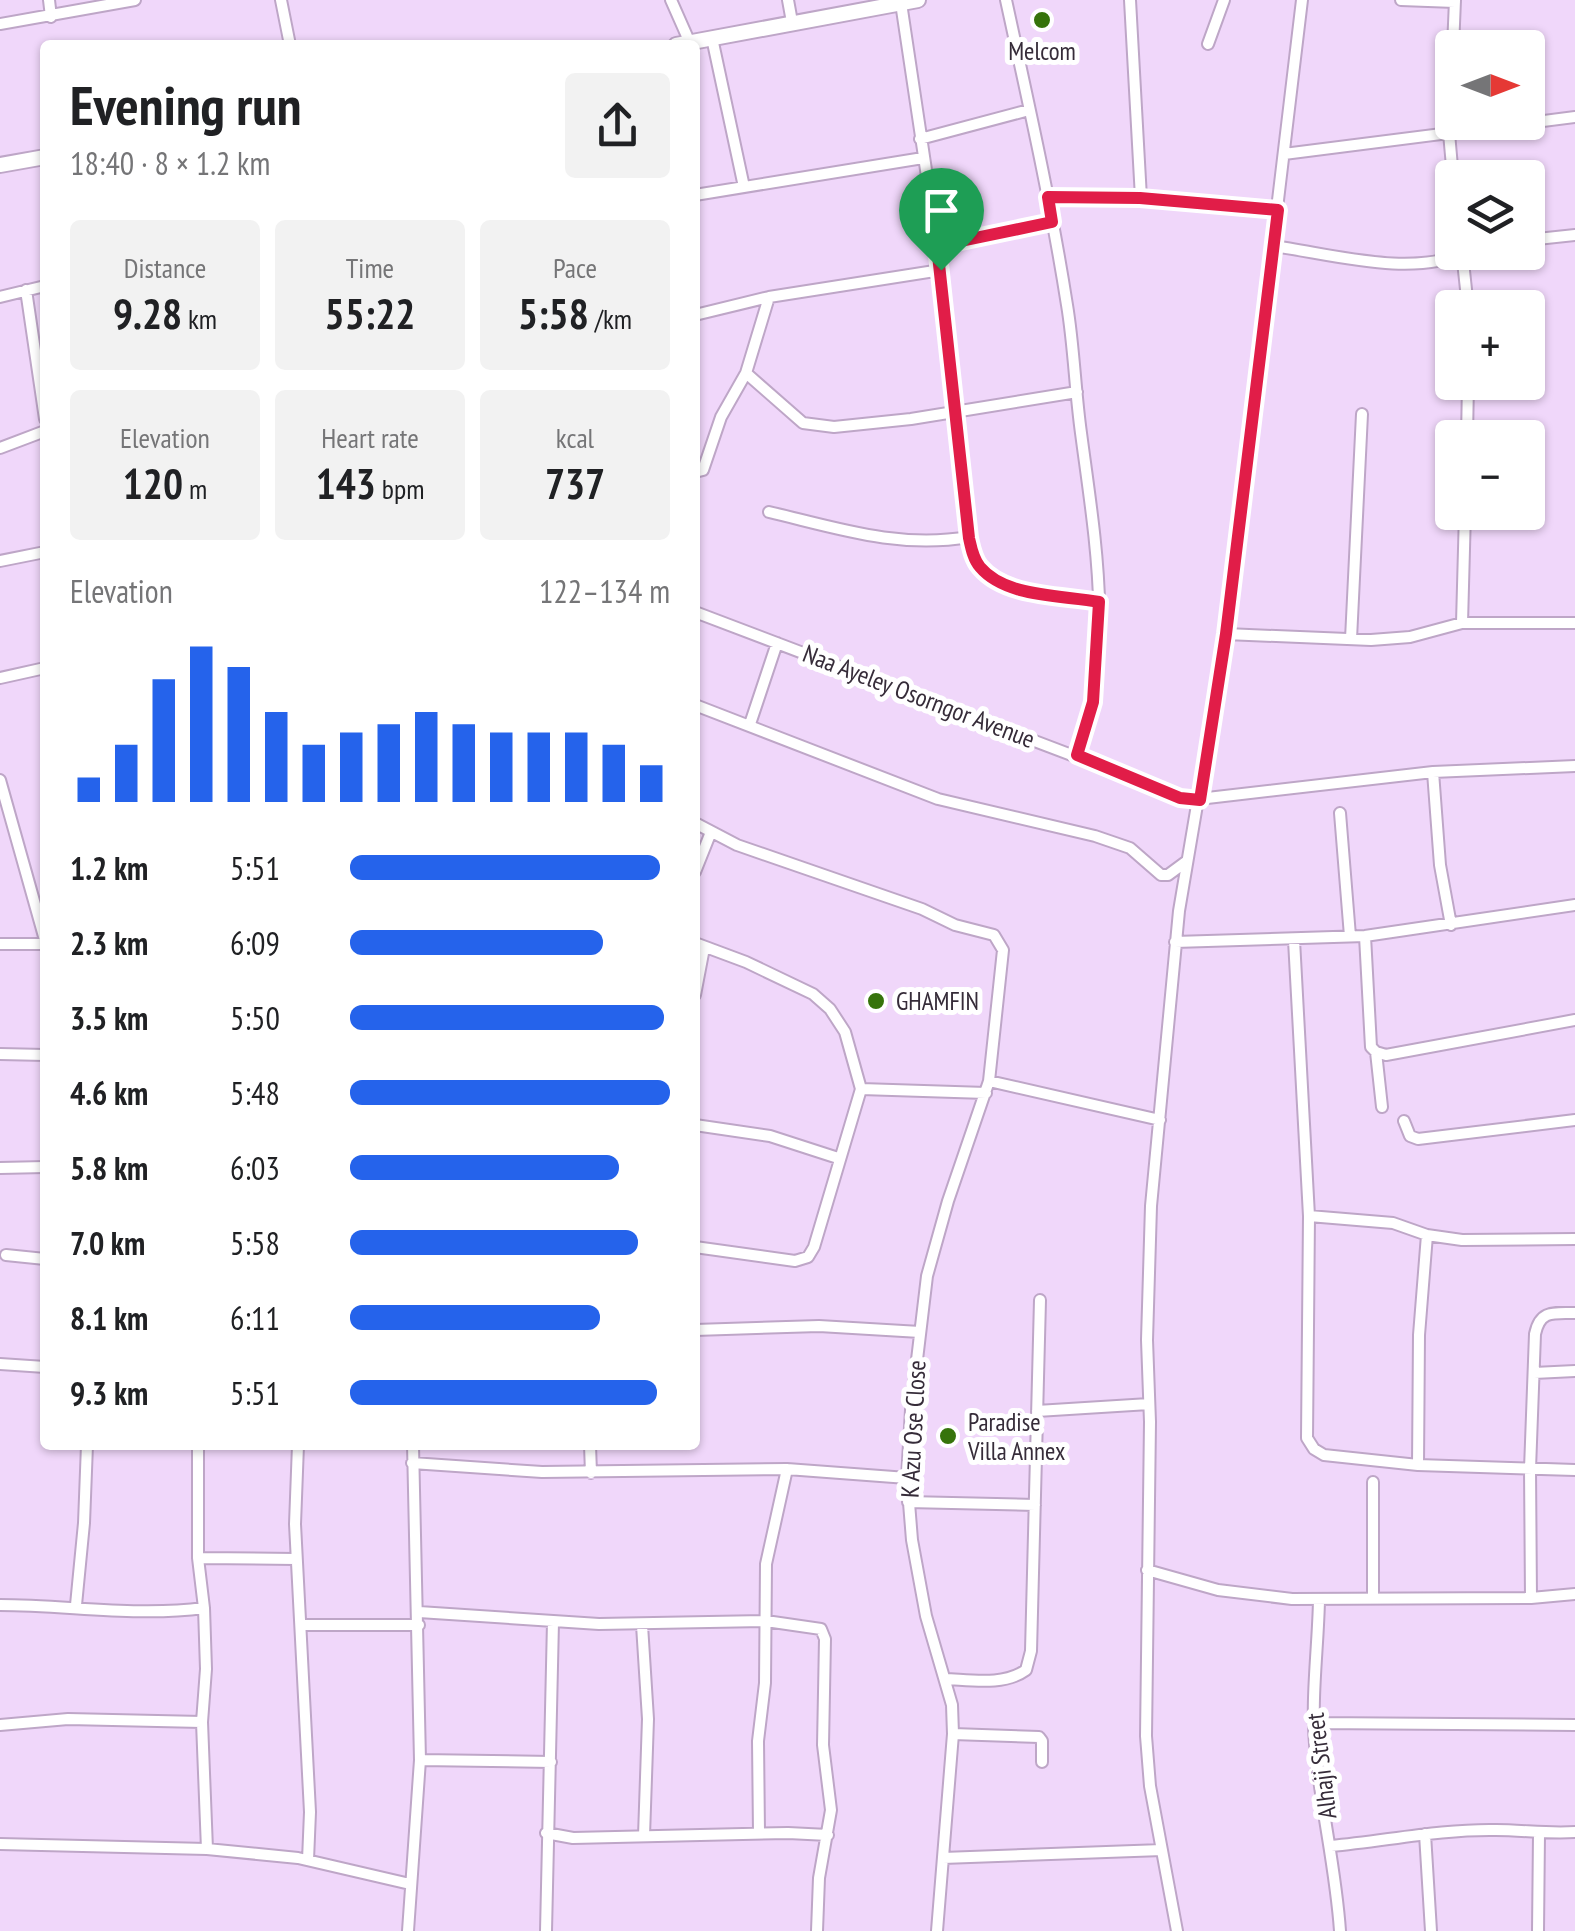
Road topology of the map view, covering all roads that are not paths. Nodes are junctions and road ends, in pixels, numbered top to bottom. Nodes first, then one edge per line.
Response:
1 (48, 0) edge
2 (135, 0) edge
3 (281, 0) edge
4 (671, 0) edge
5 (788, 0) edge
6 (918, 0) edge
7 (1006, 0) edge
8 (1130, 0) edge
9 (1224, 0) edge
10 (1302, 0) edge
11 (1402, 0) edge
12 (1455, 1) edge
13 (892, 3) edge
14 (52, 17) junction
15 (792, 22) junction
16 (0, 24) edge
17 (1454, 30) edge
18 (712, 38) junction
19 (289, 40) edge
20 (682, 40) edge
21 (700, 40) edge
22 (1208, 44) dead end
23 (1029, 110) junction
24 (1575, 117) edge
25 (1545, 121) edge
26 (1435, 135) edge
27 (920, 139) junction
28 (1284, 154) junction
29 (40, 158) edge
30 (923, 158) junction
31 (0, 165) edge
32 (744, 187) junction
33 (700, 194) edge
34 (1048, 197) junction
35 (1140, 198) junction
36 (1278, 210) junction
37 (1052, 222) junction
38 (1575, 235) edge
39 (1545, 238) edge
40 (937, 246) junction
41 (1273, 246) junction
42 (1435, 263) edge
43 (941, 270) junction
44 (40, 287) edge
45 (26, 290) junction
46 (0, 297) edge
47 (769, 298) junction
48 (700, 315) edge
49 (746, 373) junction
50 (40, 386) edge
51 (1076, 392) junction
52 (957, 410) junction
53 (1362, 414) dead end
54 (40, 433) edge
55 (0, 448) edge
56 (700, 471) edge
57 (768, 512) dead end
58 (1465, 530) edge
59 (969, 538) junction
60 (40, 553) edge
61 (0, 561) edge
62 (1099, 602) junction
63 (700, 614) edge
64 (1462, 624) junction
65 (1575, 624) edge
66 (1226, 634) junction
67 (1351, 639) junction
68 (776, 644) junction
69 (40, 669) edge
70 (0, 678) edge
71 (700, 707) edge
72 (750, 724) junction
73 (1077, 755) junction
74 (1575, 766) edge
75 (1433, 772) junction
76 (0, 780) edge
77 (1200, 800) junction
78 (1340, 813) dead end
79 (700, 826) edge
80 (710, 832) junction
81 (700, 859) edge
82 (1188, 860) junction
83 (1575, 905) edge
84 (40, 924) edge
85 (1451, 925) junction
86 (1350, 936) junction
87 (1365, 936) junction
88 (1294, 940) junction
89 (40, 942) edge
90 (1175, 942) junction
91 (0, 944) edge
92 (700, 946) edge
93 (1575, 1020) edge
94 (1376, 1052) junction
95 (0, 1054) edge
96 (40, 1055) edge
97 (988, 1087) junction
98 (861, 1089) junction
99 (1382, 1107) dead end
100 (1160, 1120) junction
101 (1575, 1120) edge
102 (1404, 1121) dead end
103 (700, 1126) edge
104 (838, 1158) junction
105 (40, 1167) edge
106 (0, 1168) edge
107 (1309, 1216) junction
108 (1427, 1235) junction
109 (1575, 1239) edge
110 (700, 1247) edge
111 (6, 1255) dead end
112 (40, 1258) edge
113 (1040, 1300) dead end
114 (1575, 1313) edge
115 (700, 1330) edge
116 (920, 1332) junction
117 (0, 1364) edge
118 (40, 1367) edge
119 (1575, 1371) edge
120 (1534, 1373) junction
121 (1149, 1404) junction
122 (1037, 1412) junction
123 (86, 1450) edge
124 (198, 1450) edge
125 (298, 1450) edge
126 (413, 1450) edge
127 (590, 1450) edge
128 (412, 1463) junction
129 (1418, 1465) junction
130 (1530, 1469) junction
131 (787, 1470) junction
132 (1575, 1470) edge
133 (591, 1472) junction
134 (908, 1478) junction
135 (1373, 1482) dead end
136 (908, 1502) junction
137 (1035, 1505) junction
138 (198, 1558) junction
139 (296, 1559) junction
140 (1147, 1570) junction
141 (1575, 1594) edge
142 (1531, 1598) junction
143 (1372, 1599) junction
144 (1320, 1600) junction
145 (0, 1605) edge
146 (76, 1606) junction
147 (204, 1608) junction
148 (419, 1612) junction
149 (766, 1621) junction
150 (553, 1622) junction
151 (301, 1625) junction
152 (419, 1625) junction
153 (642, 1625) junction
154 (945, 1679) junction
155 (202, 1722) junction
156 (1314, 1724) junction
157 (0, 1725) edge
158 (1575, 1725) edge
159 (954, 1734) junction
160 (420, 1760) junction
161 (551, 1762) junction
162 (1042, 1762) dead end
163 (1575, 1832) edge
164 (546, 1833) junction
165 (759, 1833) junction
166 (1425, 1834) junction
167 (1539, 1834) junction
168 (644, 1836) junction
169 (828, 1836) junction
170 (0, 1844) edge
171 (1331, 1846) junction
172 (207, 1849) junction
173 (1162, 1850) junction
174 (943, 1858) junction
175 (308, 1860) junction
176 (410, 1884) junction
177 (408, 1931) edge
178 (546, 1931) edge
179 (818, 1931) edge
180 (937, 1931) edge
181 (1177, 1931) edge
182 (1340, 1931) edge
183 (1431, 1931) edge
184 (1538, 1931) edge

1 - 14 street
2 - 14 street
3 - 19 street
4 - 20 street
5 - 15 street
6 - 13 street
7 - 23 street
8 - 35 street
9 - 22 street
10 - 28 street
11 - 12 street
12 - 17 street
13 - 15 street
13 - 27 street
14 - 16 street
15 - 18 street
18 - 21 street
18 - 32 street
23 - 27 street
23 - 34 street
24 - 25 street
26 - 28 street
27 - 30 street
28 - 36 street
29 - 31 street
30 - 32 street
30 - 40 street
32 - 33 street
34 - 35 street
34 - 37 street
35 - 36 street
36 - 41 street
37 - 40 street
37 - 51 street
38 - 39 street
40 - 43 street
41 - 42 street
41 - 66 street
43 - 47 street
43 - 52 street
44 - 45 street
45 - 46 street
45 - 50 street
47 - 48 street
47 - 49 street
49 - 52 street
49 - 56 street
51 - 52 street
51 - 62 street
52 - 59 street
53 - 67 street
54 - 55 street
57 - 59 street
58 - 64 street
59 - 62 street
60 - 61 street
62 - 73 street
63 - 68 street, Naa Ayeley Osorngor Avenue
64 - 65 street
64 - 67 street
66 - 67 street
66 - 77 street
68 - 72 street
68 - 73 street, Naa Ayeley Osorngor Avenue
69 - 70 street
71 - 72 street
72 - 82 street
73 - 77 street, Naa Ayeley Osorngor Avenue
74 - 75 street
75 - 77 street
75 - 85 street
76 - 84 street
77 - 82 street
78 - 86 street
79 - 80 street
80 - 81 street
80 - 97 street, K Azu Ose Close
82 - 90 street
83 - 85 street
85 - 87 street
86 - 87 street
86 - 88 street
87 - 94 street
88 - 90 street
88 - 107 street
89 - 91 street
90 - 100 street
92 - 98 street
93 - 94 street
94 - 99 street
95 - 96 street
97 - 98 street
97 - 100 street
97 - 116 street, K Azu Ose Close
98 - 104 street
100 - 121 street
101 - 102 street
103 - 104 street
104 - 110 street
105 - 106 street
107 - 108 street
107 - 129 street
108 - 109 street
108 - 129 street
111 - 112 street
113 - 122 street
114 - 120 street
115 - 116 street
116 - 134 street, K Azu Ose Close
117 - 118 street
119 - 120 street
120 - 130 street
121 - 122 street
121 - 140 street
122 - 137 street
123 - 146 street
124 - 138 street
125 - 139 street
126 - 128 street
127 - 133 street
128 - 133 street
128 - 148 street
129 - 130 street
130 - 132 street
130 - 142 street
131 - 133 street
131 - 134 street
131 - 149 street
134 - 136 street, K Azu Ose Close
135 - 143 street
136 - 137 street
136 - 154 street, K Azu Ose Close
137 - 154 street
138 - 139 street
138 - 147 street
139 - 151 street
140 - 144 street
140 - 173 street
141 - 142 street
142 - 143 street
143 - 144 street
144 - 156 street, Alhaji Street
145 - 146 street
146 - 147 street
147 - 155 street
148 - 150 street
148 - 152 street
149 - 153 street
149 - 165 street
149 - 169 street
150 - 153 street
150 - 161 street
151 - 152 street
151 - 175 street
152 - 160 street
153 - 168 street
154 - 159 street, K Azu Ose Close
155 - 157 street
155 - 172 street
156 - 158 street
156 - 171 street, Alhaji Street
159 - 162 street
159 - 174 street, K Azu Ose Close
160 - 161 street
160 - 176 street
161 - 164 street
163 - 167 street
164 - 168 street
164 - 178 street
165 - 168 street
165 - 169 street
166 - 167 street
166 - 171 street
166 - 183 street
167 - 184 street
169 - 179 street
170 - 172 street
171 - 182 street, Alhaji Street
172 - 175 street
173 - 174 street
173 - 181 street
174 - 180 street, K Azu Ose Close
175 - 176 street
176 - 177 street

